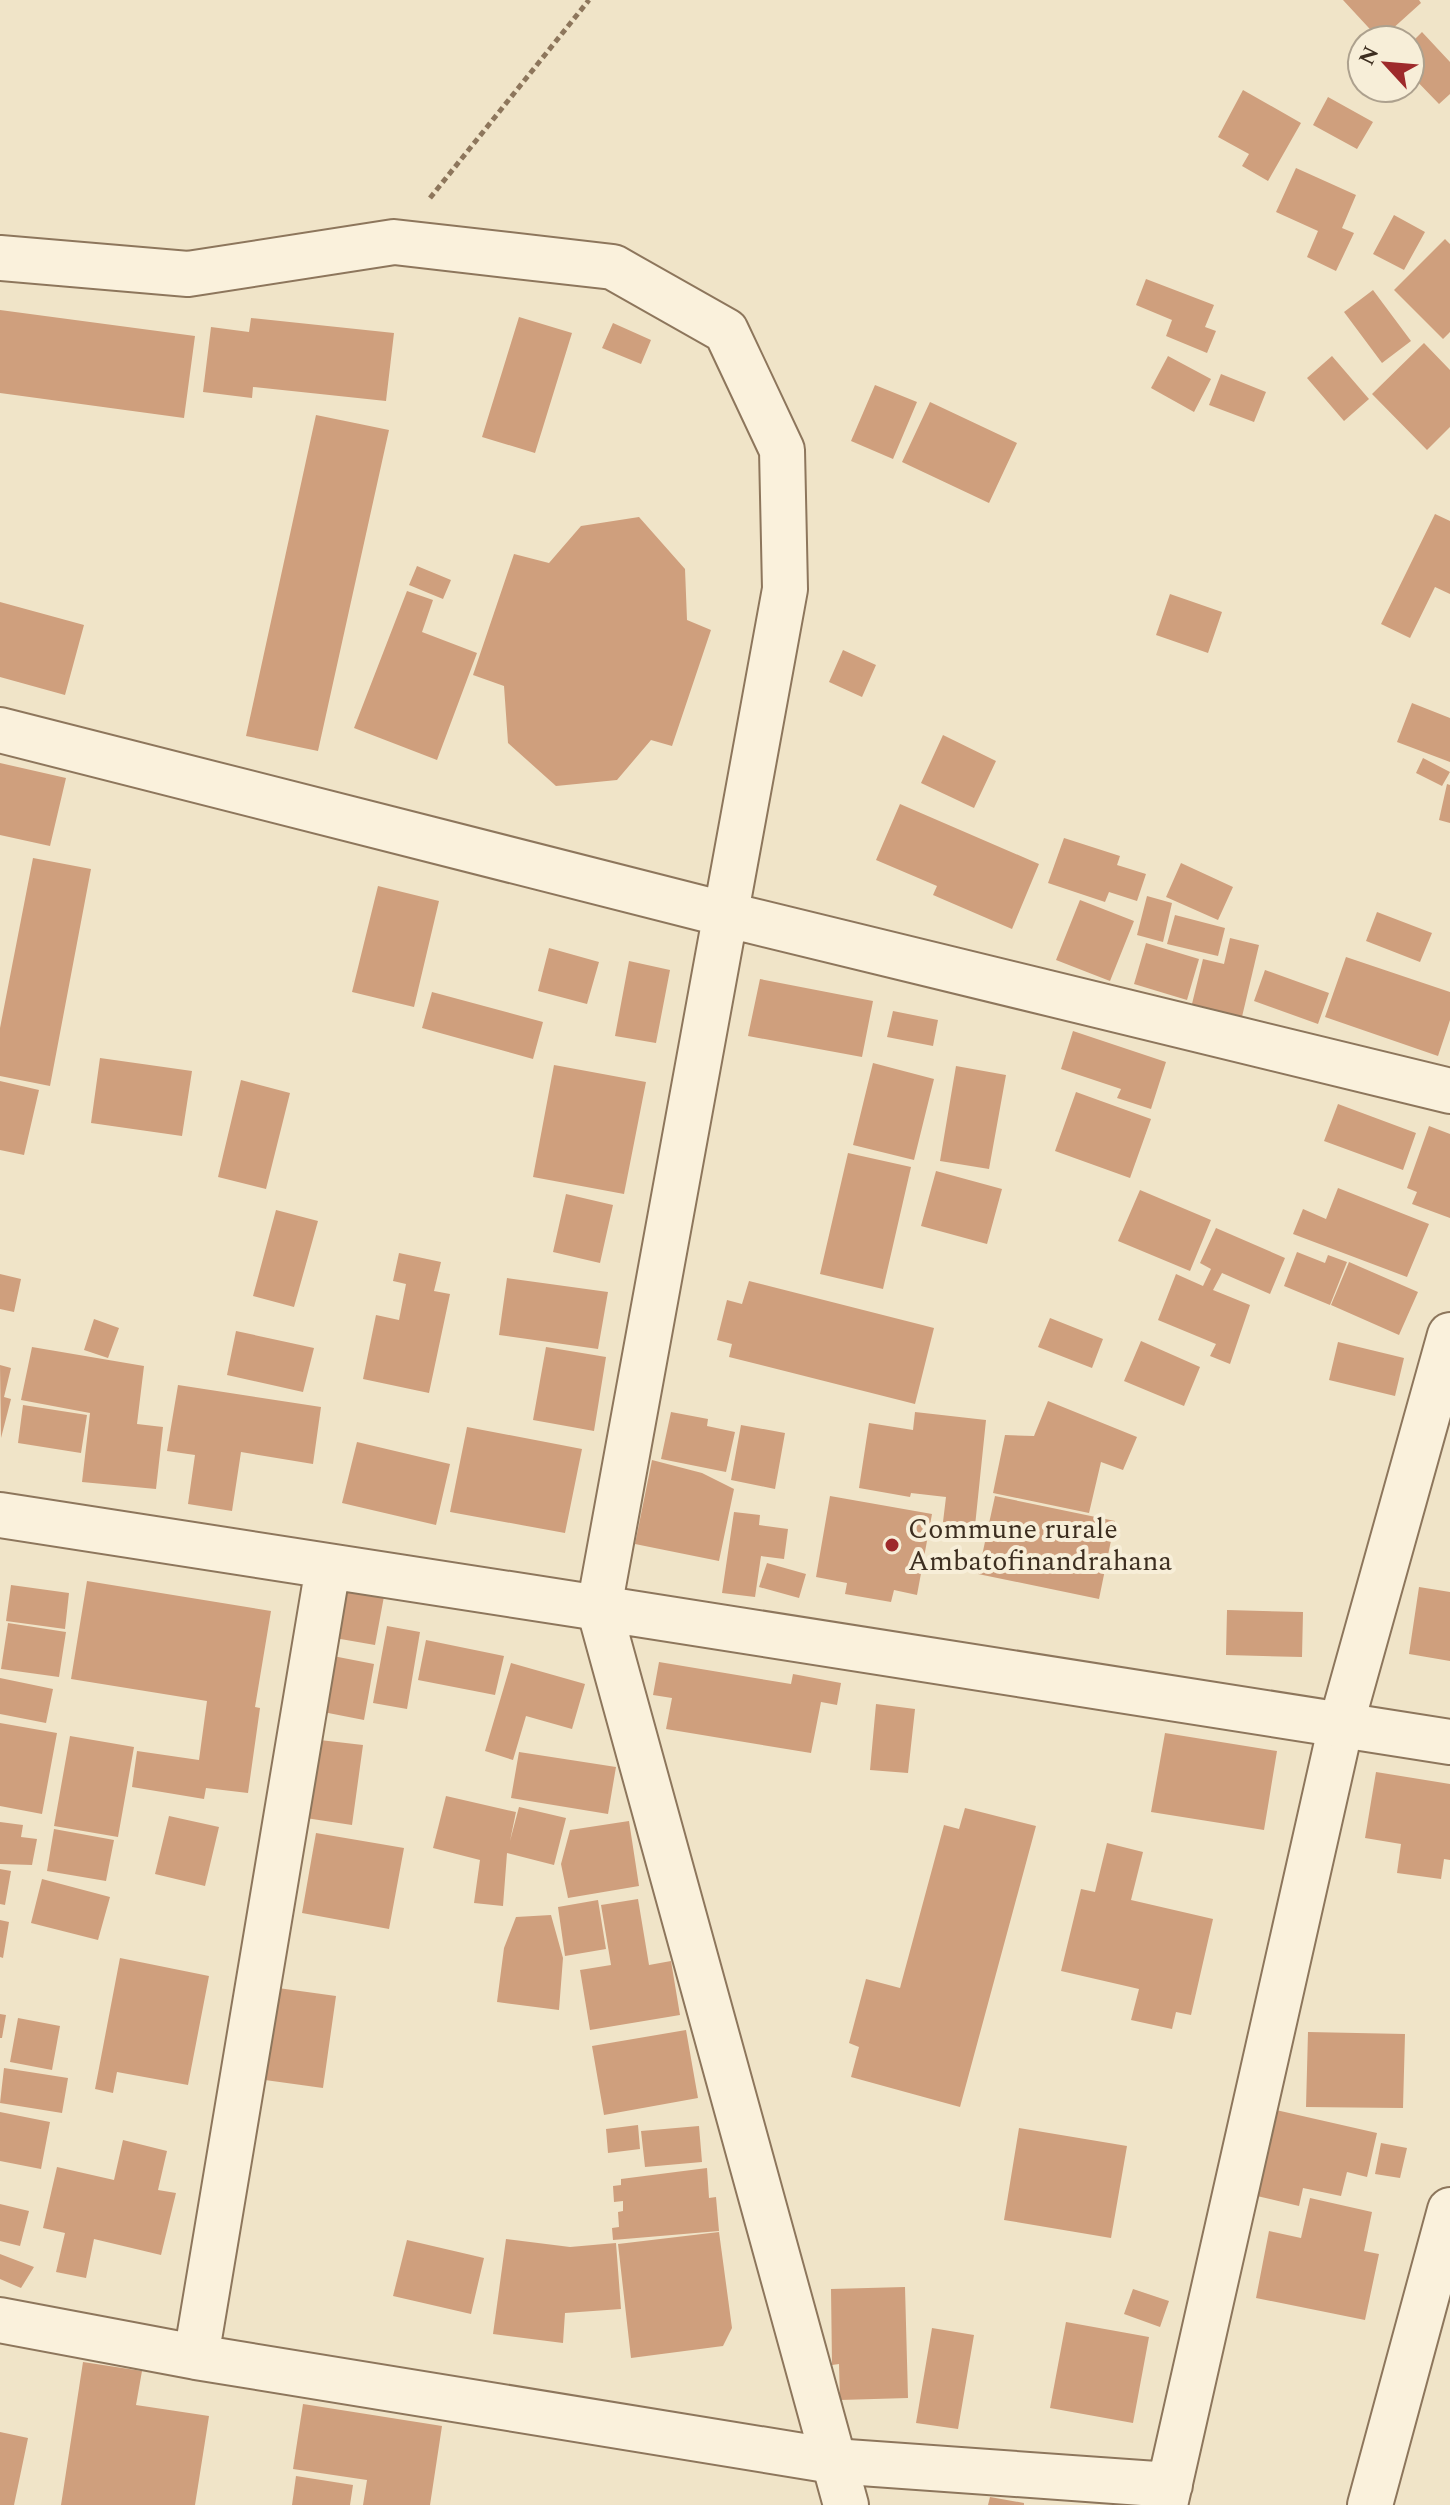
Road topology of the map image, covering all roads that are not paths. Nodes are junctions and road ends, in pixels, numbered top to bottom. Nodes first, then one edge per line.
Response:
1 (0, 258) edge
2 (0, 730) edge
3 (724, 914) junction
4 (1450, 1091) edge
5 (1450, 1335) edge
6 (0, 1515) edge
7 (328, 1567) junction
8 (599, 1608) junction
9 (1341, 1725) junction
10 (1450, 1742) edge
11 (1450, 2210) edge
12 (0, 2320) edge
13 (196, 2357) junction
14 (833, 2461) junction
15 (1168, 2495) edge
16 (846, 2505) edge
17 (1370, 2505) edge

1 - 3 street
2 - 3 street
3 - 4 street
3 - 8 street
5 - 9 street
6 - 7 street
7 - 8 street
7 - 13 street
8 - 9 street
8 - 14 street
9 - 10 street
9 - 15 street
11 - 17 street
12 - 13 street
13 - 14 street
14 - 15 street
14 - 16 street

